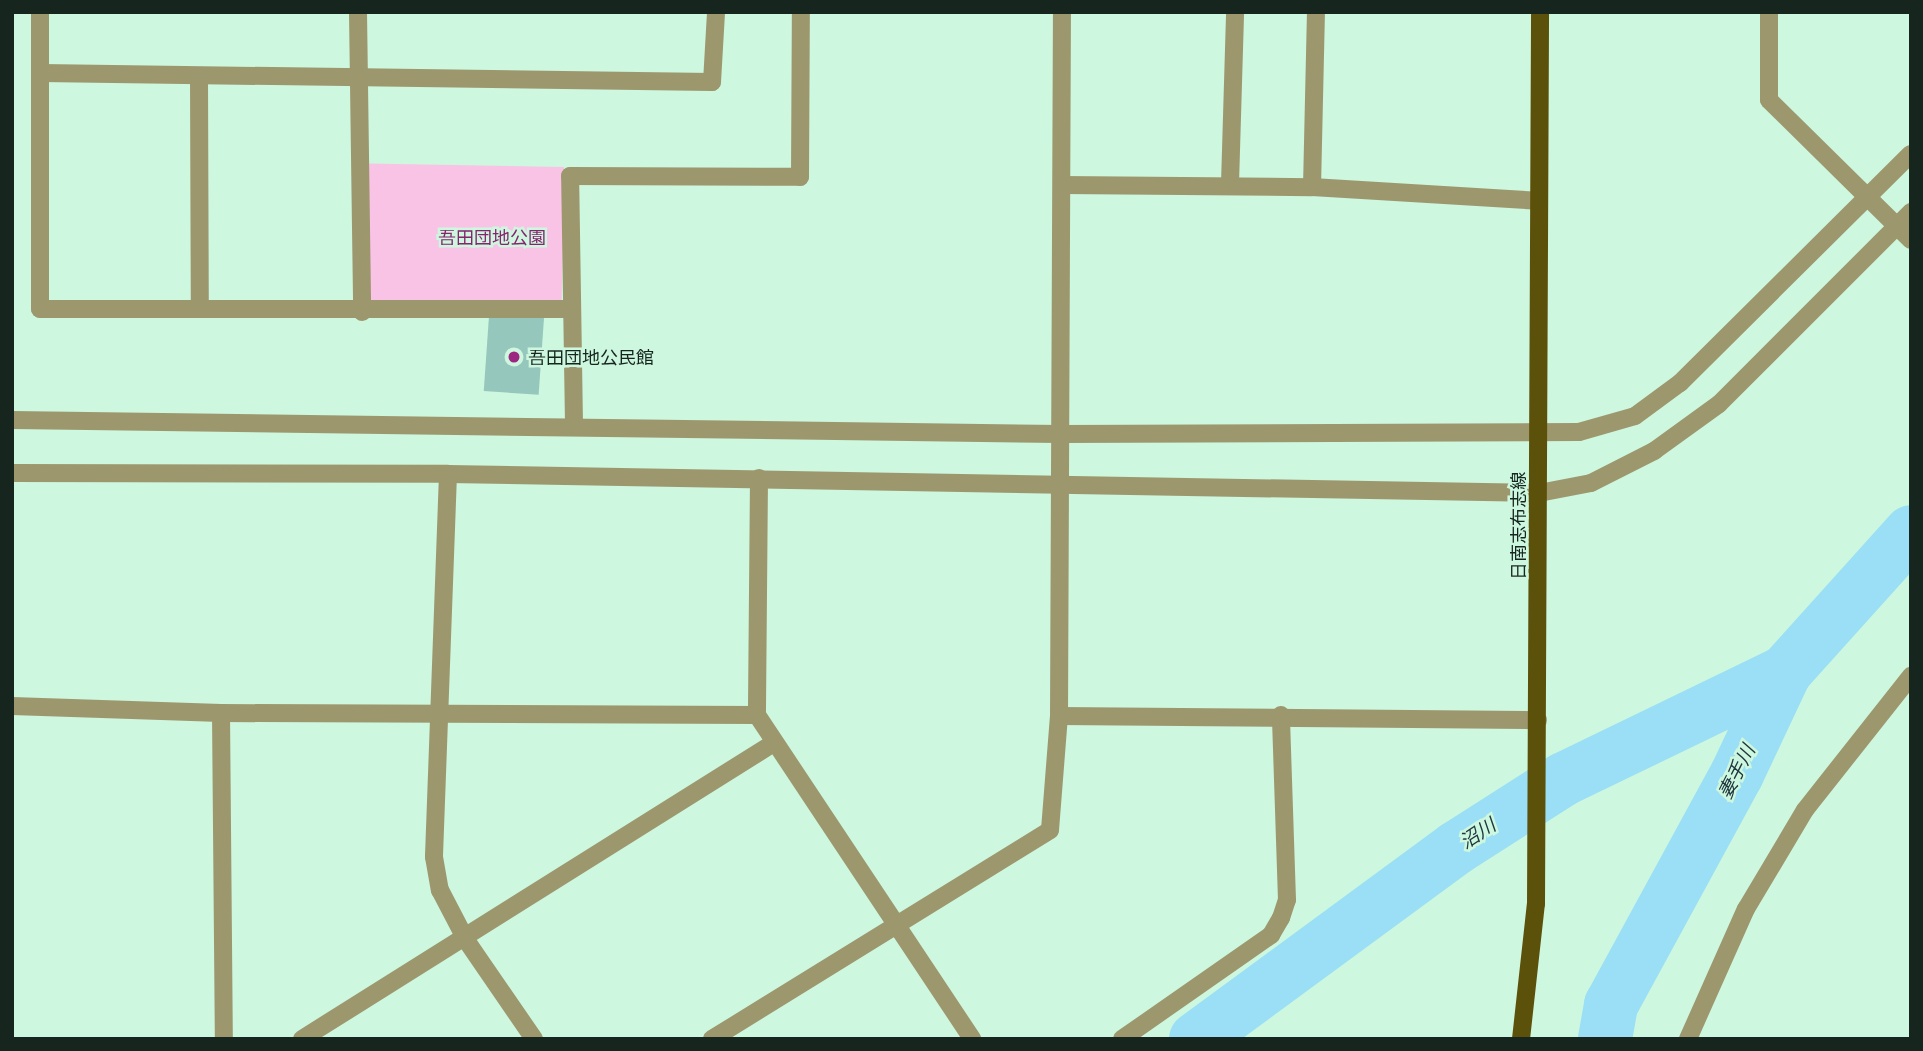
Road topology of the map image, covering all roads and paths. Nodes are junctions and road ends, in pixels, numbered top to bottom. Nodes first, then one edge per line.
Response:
1 (40, 12) edge
2 (358, 12) edge
3 (716, 12) edge
4 (801, 12) edge
5 (1062, 12) edge
6 (1235, 12) edge
7 (1316, 12) edge
8 (1540, 12) edge
9 (1769, 12) edge
10 (41, 73) junction
11 (356, 75) junction
12 (199, 77) junction
13 (1911, 154) edge
14 (1230, 184) junction
15 (1062, 186) junction
16 (1312, 187) junction
17 (1868, 197) junction
18 (1538, 201) junction
19 (1911, 212) edge
20 (1897, 226) junction
21 (1911, 240) edge
22 (200, 308) junction
23 (570, 309) junction
24 (362, 312) junction
25 (12, 420) edge
26 (574, 424) junction
27 (1060, 434) junction
28 (1539, 435) junction
29 (12, 473) edge
30 (448, 474) junction
31 (759, 478) junction
32 (1059, 484) junction
33 (1539, 493) junction
34 (1911, 676) edge
35 (12, 706) edge
36 (221, 713) junction
37 (437, 713) junction
38 (1281, 715) junction
39 (757, 716) junction
40 (1059, 716) junction
41 (1538, 720) junction
42 (772, 744) junction
43 (896, 926) junction
44 (466, 940) junction
45 (223, 1039) edge
46 (302, 1039) edge
47 (534, 1039) edge
48 (712, 1039) edge
49 (972, 1039) edge
50 (1122, 1039) edge
51 (1521, 1039) edge
52 (1688, 1039) edge

1 - 10 street
2 - 11 street
3 - 11 street
4 - 23 street
5 - 15 street
6 - 14 street
7 - 16 street
8 - 18 main road, 日南志布志線
9 - 17 street
10 - 12 street
10 - 22 street
11 - 12 street
11 - 24 street
12 - 22 street
13 - 17 street
14 - 15 street
14 - 16 street
15 - 27 street
16 - 18 street
17 - 20 street
17 - 28 street
18 - 28 main road, 日南志布志線
19 - 20 street
20 - 21 street
20 - 33 street
22 - 24 street
23 - 24 street
23 - 26 street
25 - 26 street
26 - 27 street
27 - 28 street
27 - 32 street
28 - 33 main road, 日南志布志線
29 - 30 street
30 - 31 street
30 - 37 street
31 - 32 street
31 - 39 street
32 - 33 street
32 - 40 street
33 - 41 main road, 日南志布志線
34 - 52 street
35 - 36 street
36 - 37 street
36 - 45 street
37 - 39 street
37 - 44 street
38 - 40 street
38 - 41 street
38 - 50 street
39 - 42 street
40 - 43 street
41 - 51 main road, 日南志布志線
42 - 43 street
42 - 44 street
43 - 48 street
43 - 49 street
44 - 46 street
44 - 47 street

